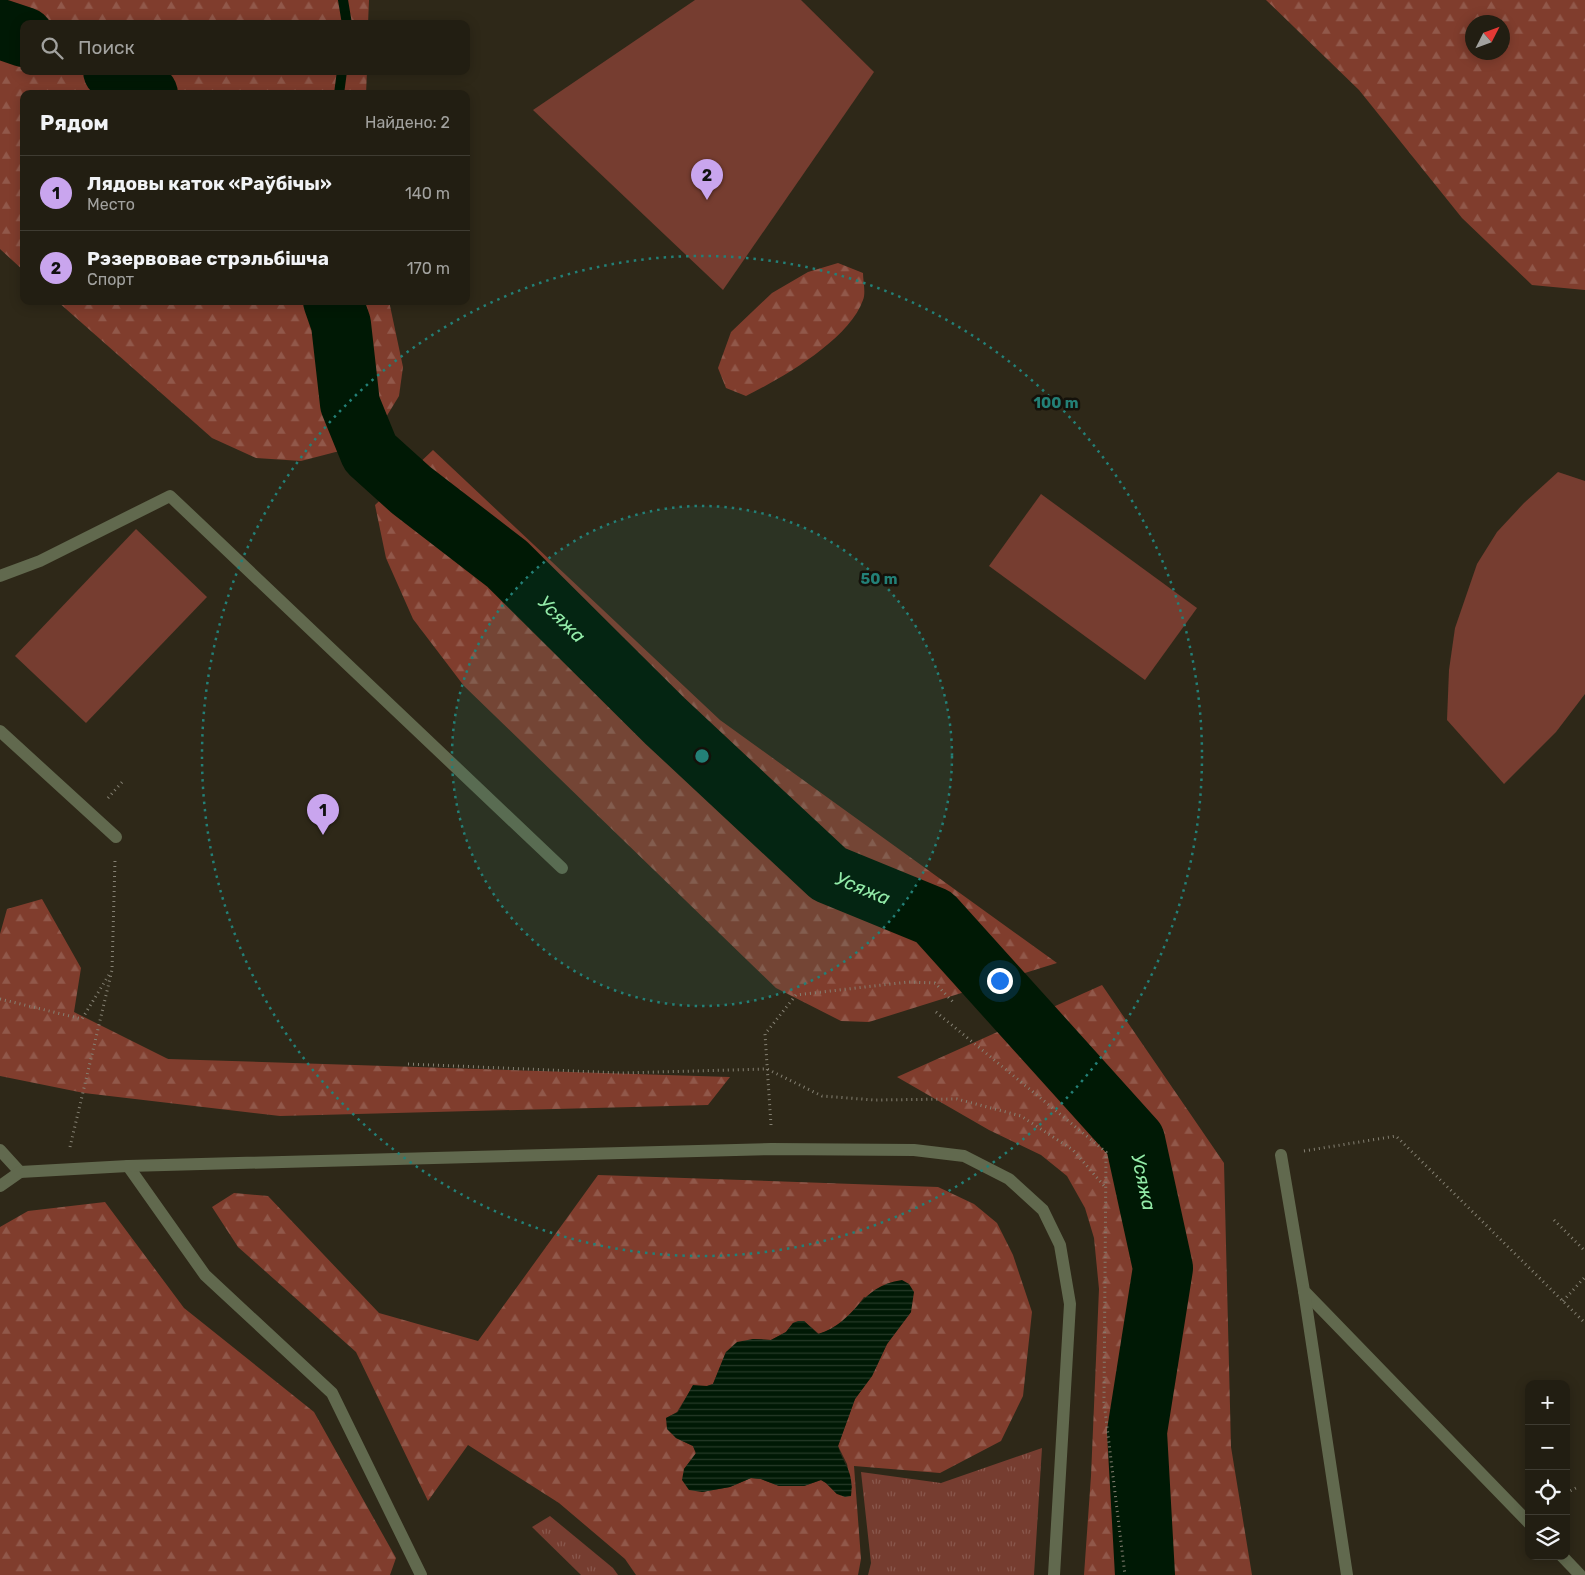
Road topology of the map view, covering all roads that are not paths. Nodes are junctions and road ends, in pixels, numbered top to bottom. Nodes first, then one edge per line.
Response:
1 (0, 576) edge
2 (0, 731) edge
3 (116, 837) road end
4 (562, 868) dead end
5 (0, 1150) edge
6 (1281, 1155) road end
7 (128, 1166) junction
8 (20, 1172) junction
9 (0, 1186) edge
10 (1304, 1291) junction
11 (1525, 1518) edge
12 (1566, 1560) edge
13 (421, 1575) edge
14 (1054, 1575) edge
15 (1347, 1575) edge
16 (1580, 1575) edge

1 - 4 street
2 - 3 street
5 - 8 street
6 - 10 street
7 - 8 street
7 - 13 street
7 - 14 street
8 - 9 street
10 - 11 street
10 - 15 street
12 - 16 street

